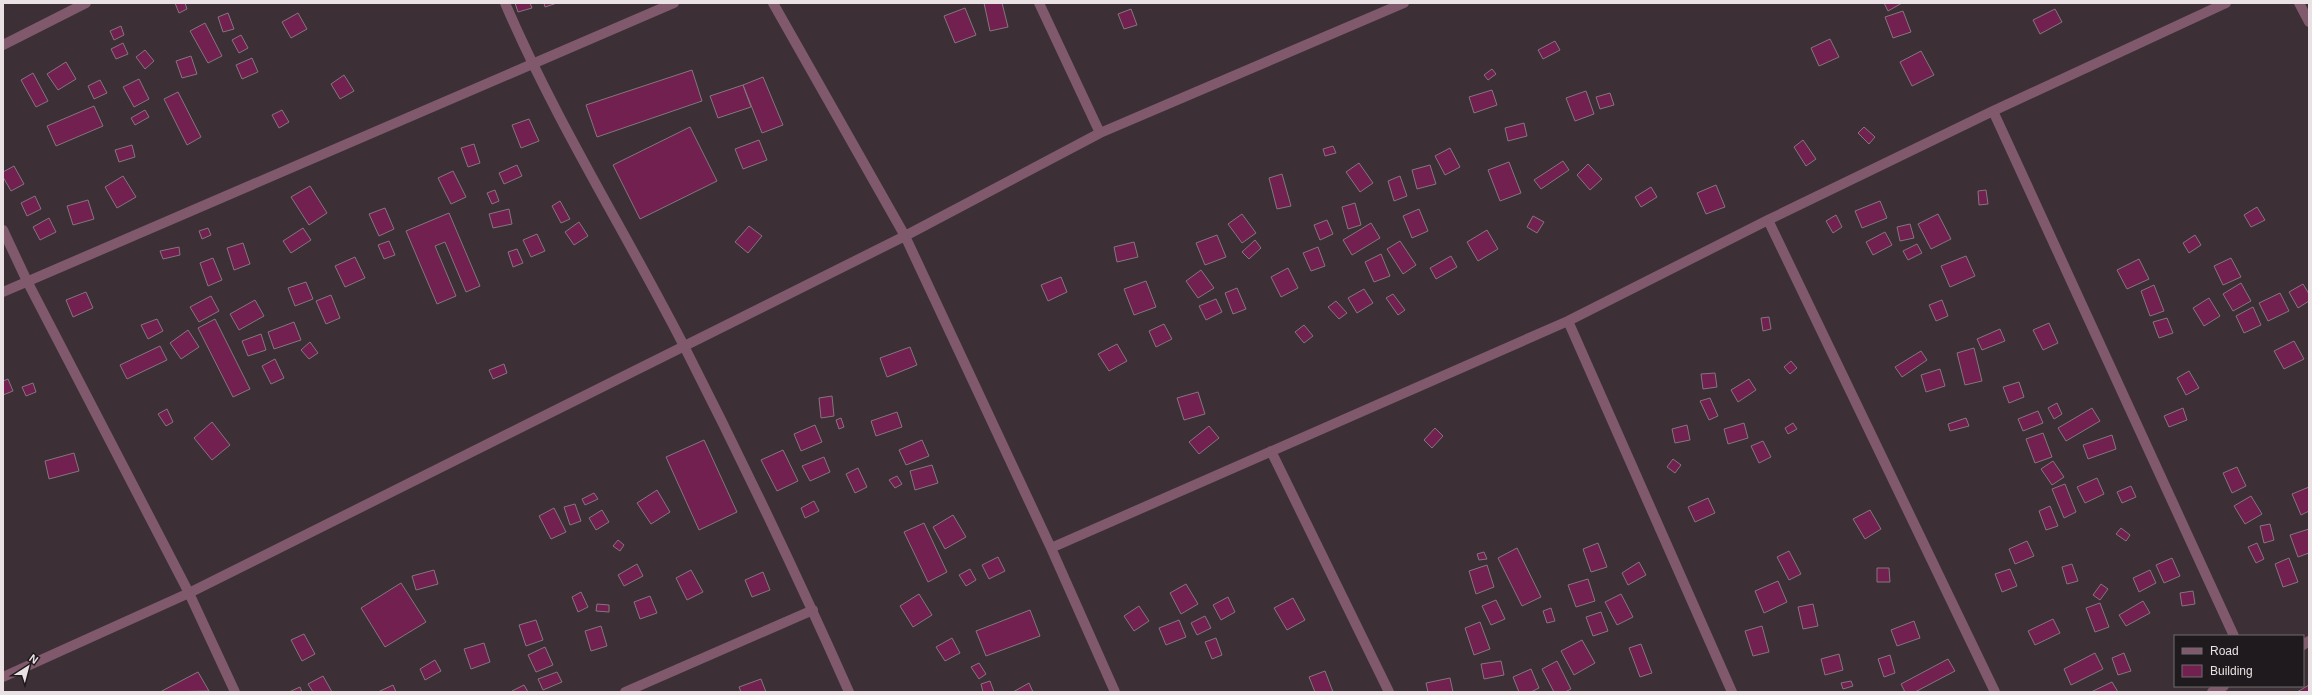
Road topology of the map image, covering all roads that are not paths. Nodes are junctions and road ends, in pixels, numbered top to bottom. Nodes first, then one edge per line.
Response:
1 (86, 3) edge
2 (505, 3) edge
3 (674, 3) edge
4 (773, 3) edge
5 (1039, 3) edge
6 (1404, 3) edge
7 (2226, 3) edge
8 (2300, 3) edge
9 (2309, 22) edge
10 (3, 45) edge
11 (531, 64) junction
12 (1992, 112) junction
13 (1100, 134) junction
14 (1768, 220) junction
15 (3, 230) edge
16 (905, 236) junction
17 (27, 281) junction
18 (3, 292) edge
19 (1568, 321) junction
20 (684, 346) junction
21 (1271, 451) junction
22 (1051, 548) junction
23 (189, 593) junction
24 (812, 610) junction
25 (2234, 635) edge
26 (3, 677) edge
27 (2222, 687) edge
28 (235, 692) edge
29 (624, 692) edge
30 (849, 692) edge
31 (1115, 692) edge
32 (1389, 692) edge
33 (1732, 692) edge
34 (1995, 692) edge
35 (2212, 692) edge

1 - 10 street
2 - 11 street
3 - 11 street
4 - 16 street
5 - 13 street
6 - 13 street
7 - 12 street
8 - 9 street
11 - 17 street
11 - 20 street
12 - 14 street
12 - 25 street
13 - 16 street
14 - 19 street
14 - 34 street
15 - 17 street
16 - 20 street
16 - 22 street
17 - 18 street
17 - 23 street
19 - 21 street
19 - 33 street
20 - 23 street
20 - 24 street
21 - 22 street
21 - 32 street
22 - 31 street
23 - 26 street
23 - 28 street
24 - 29 street
24 - 30 street
27 - 35 street

